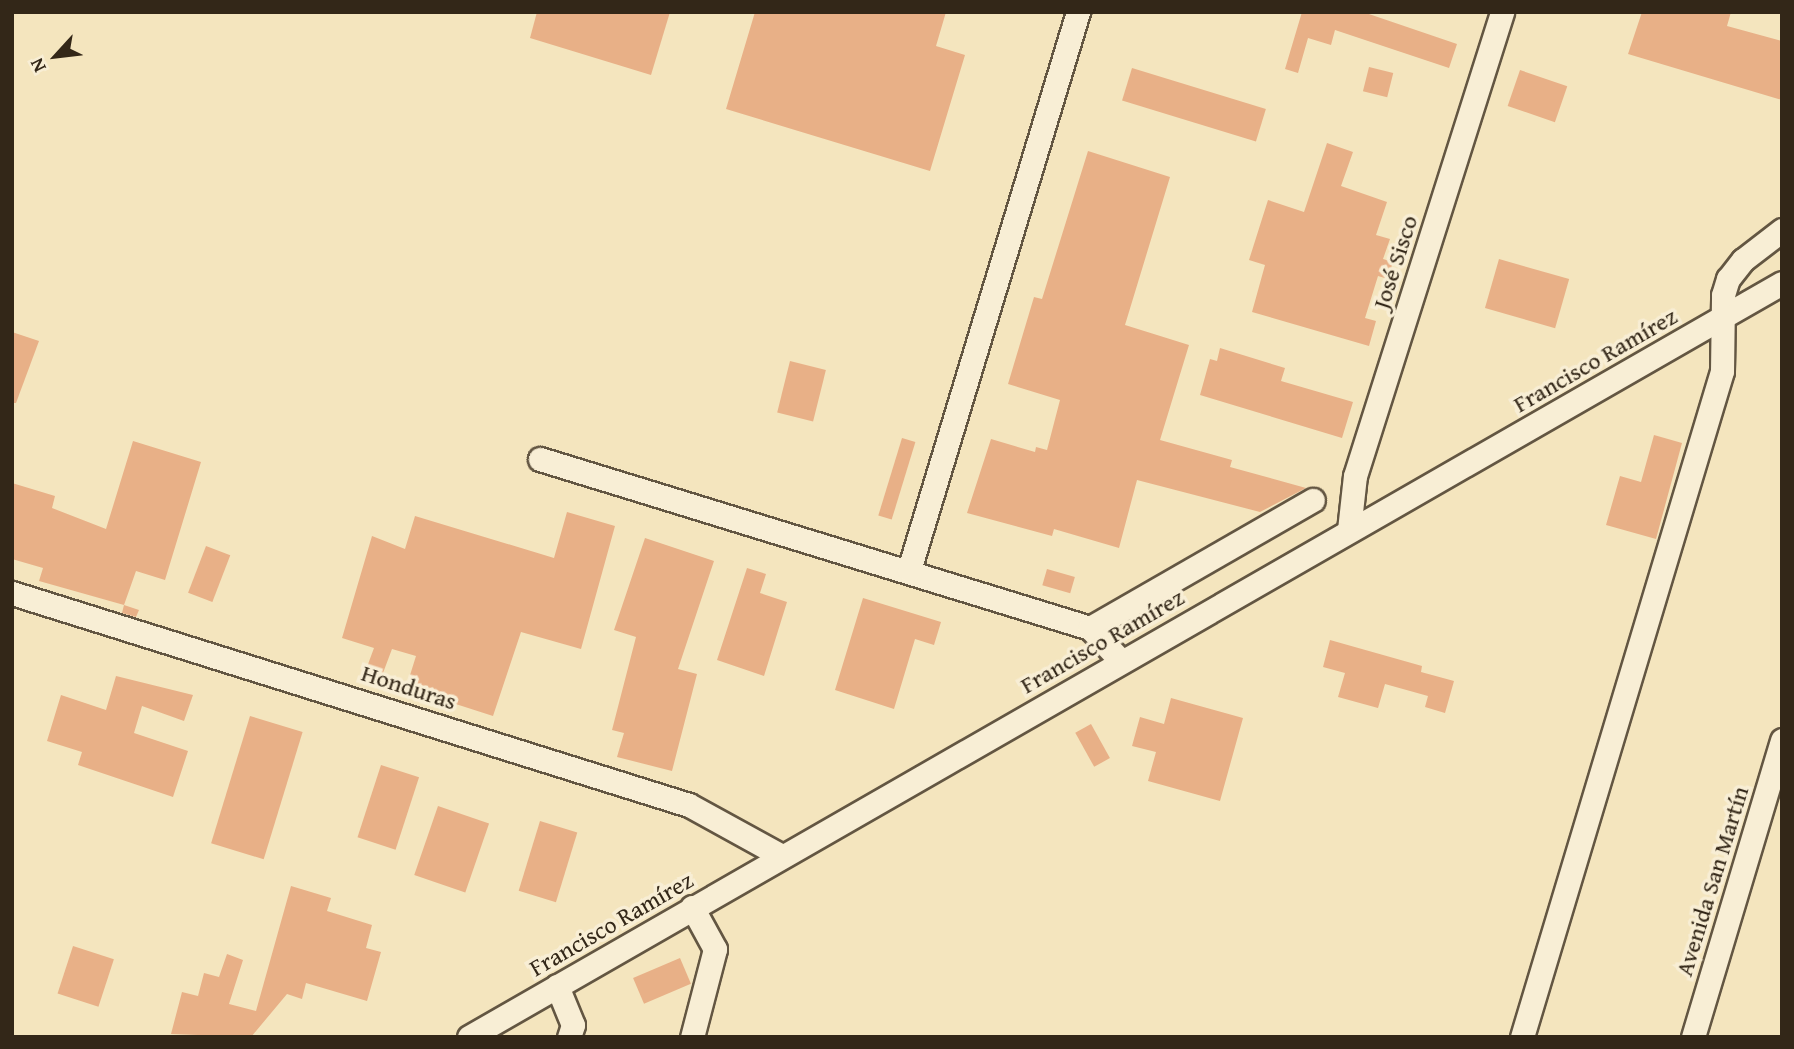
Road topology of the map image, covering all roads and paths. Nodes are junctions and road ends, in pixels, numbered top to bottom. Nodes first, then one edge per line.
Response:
1 (1078, 12) edge
2 (1502, 12) edge
3 (1782, 230) edge
4 (1776, 289) edge
5 (1723, 317) junction
6 (540, 459) dead end
7 (1313, 500) dead end
8 (1349, 530) junction
9 (909, 570) junction
10 (12, 593) edge
11 (1090, 628) junction
12 (1121, 660) junction
13 (1782, 740) edge
14 (1778, 767) edge
15 (780, 856) junction
16 (692, 907) junction
17 (557, 986) junction
18 (469, 1037) edge
19 (569, 1037) edge
20 (692, 1037) edge
21 (1522, 1037) edge
22 (1693, 1037) edge

1 - 9 street
2 - 8 street, José Sisco
3 - 5 street
4 - 5 street, Francisco Ramírez
5 - 8 street, Francisco Ramírez
5 - 21 street
6 - 9 street
7 - 11 street
8 - 12 street, Francisco Ramírez
9 - 11 street
10 - 15 street, Honduras
11 - 12 street
12 - 15 street, Francisco Ramírez
13 - 14 street, Avenida San Martín
14 - 22 street, Avenida San Martín
15 - 16 street, Francisco Ramírez
16 - 17 street, Francisco Ramírez
16 - 20 street
17 - 18 street, Francisco Ramírez
17 - 19 street

